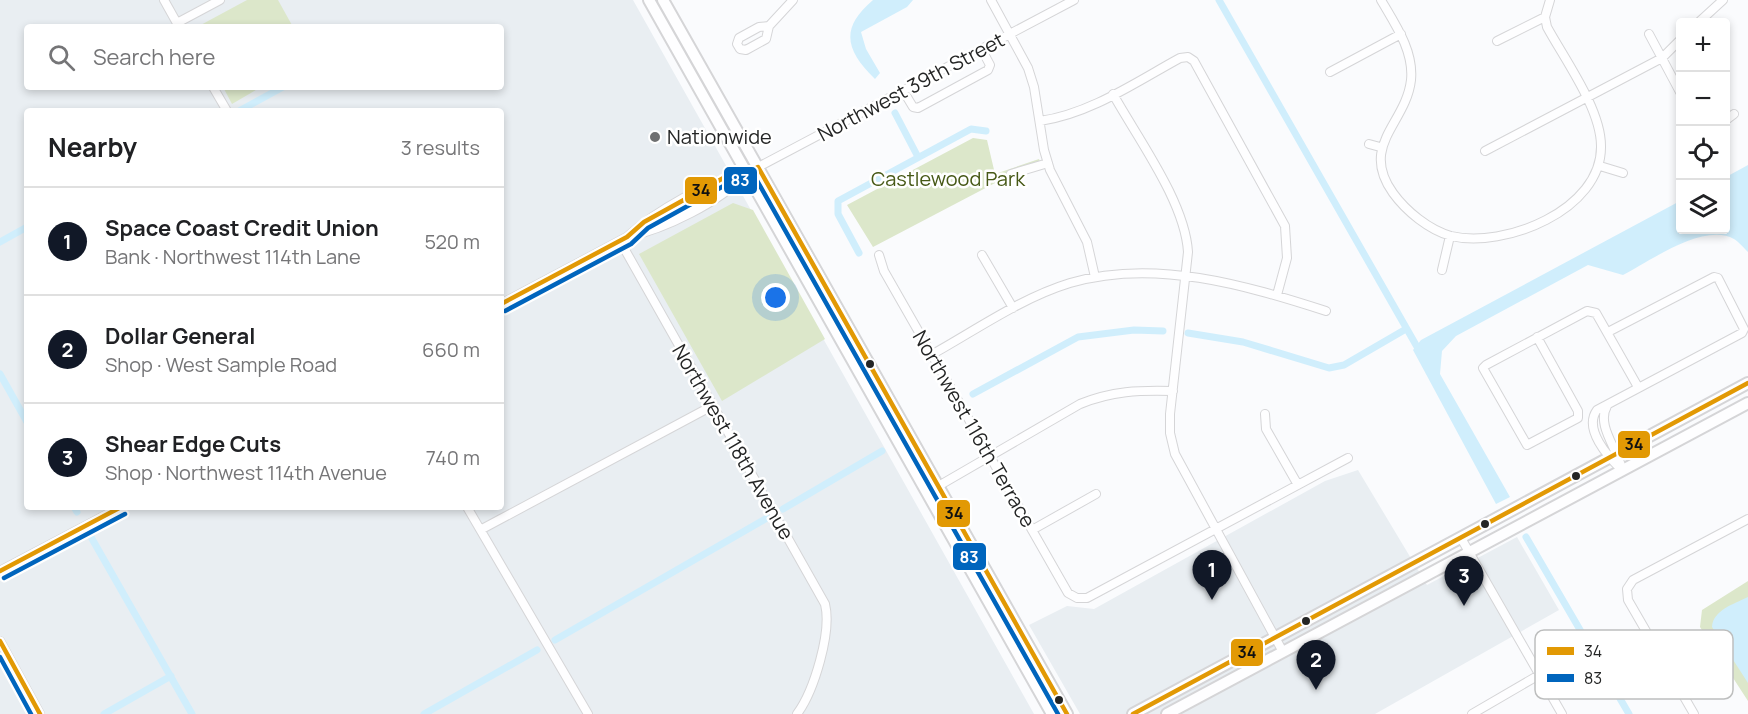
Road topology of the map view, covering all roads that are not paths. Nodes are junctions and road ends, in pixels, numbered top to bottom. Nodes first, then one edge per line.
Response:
1 (164, 0) edge
2 (220, 0) edge
3 (649, 0) edge
4 (663, 0) edge
5 (793, 0) edge
6 (991, 0) edge
7 (1074, 0) edge
8 (1381, 0) edge
9 (1550, 0) edge
10 (1723, 0) edge
11 (1545, 17) junction
12 (1703, 18) edge
13 (177, 24) edge
14 (180, 24) edge
15 (769, 26) dead end
16 (1401, 34) junction
17 (1648, 34) dead end
18 (1011, 35) junction
19 (1497, 41) dead end
20 (1676, 44) edge
21 (982, 50) junction
22 (1662, 58) junction
23 (1330, 72) dead end
24 (1676, 84) edge
25 (215, 90) edge
26 (904, 92) junction
27 (1113, 94) junction
28 (1586, 98) junction
29 (224, 108) edge
30 (1734, 114) dead end
31 (1730, 117) edge
32 (1040, 121) junction
33 (1369, 144) dead end
34 (1380, 147) junction
35 (1485, 151) dead end
36 (1048, 163) junction
37 (1600, 166) junction
38 (758, 167) junction
39 (747, 173) junction
40 (1623, 173) dead end
41 (1011, 174) dead end
42 (1450, 236) junction
43 (623, 239) junction
44 (879, 255) dead end
45 (982, 255) dead end
46 (1442, 270) dead end
47 (1095, 277) junction
48 (1185, 277) junction
49 (1277, 295) junction
50 (504, 302) edge
51 (1013, 308) junction
52 (1326, 311) dead end
53 (1608, 332) junction
54 (1537, 338) junction
55 (842, 342) junction
56 (931, 355) junction
57 (865, 356) junction
58 (1748, 383) edge
59 (1638, 387) junction
60 (1173, 392) junction
61 (1748, 403) edge
62 (712, 406) junction
63 (1265, 414) dead end
64 (1614, 455) junction
65 (990, 457) junction
66 (1347, 458) dead end
67 (1622, 470) junction
68 (1298, 485) junction
69 (938, 486) junction
70 (926, 493) junction
71 (1096, 494) dead end
72 (115, 510) edge
73 (470, 510) edge
74 (1748, 519) edge
75 (1216, 528) junction
76 (482, 529) junction
77 (1032, 530) junction
78 (1461, 538) junction
79 (1469, 552) junction
80 (0, 572) edge
81 (1645, 630) edge
82 (1275, 637) junction
83 (0, 641) edge
84 (1283, 652) junction
85 (1535, 668) edge
86 (1535, 677) edge
87 (1553, 699) edge
88 (1685, 699) edge
89 (40, 714) edge
90 (588, 714) edge
91 (796, 714) edge
92 (1052, 714) edge
93 (1067, 714) edge
94 (1133, 714) edge
95 (1167, 714) edge
96 (1472, 714) edge
97 (1562, 714) edge
98 (1694, 714) edge

1 - 13 street
2 - 14 street
3 - 39 main road
4 - 38 main road
5 - 15 street
6 - 18 street
7 - 18 street, Northwest 39th Street
8 - 16 street
9 - 11 street
10 - 12 street
11 - 19 street
11 - 28 street
16 - 23 street
16 - 34 street
17 - 22 street
18 - 21 street, Northwest 39th Street
18 - 32 street
20 - 22 street
21 - 26 street, Northwest 39th Street
21 - 26 street
22 - 24 street
22 - 28 street
25 - 29 street
26 - 38 street, Northwest 39th Street
27 - 32 street
27 - 48 street
27 - 49 street
28 - 35 street
28 - 37 street
30 - 31 street
32 - 36 street
33 - 34 street
34 - 42 street
36 - 41 street
36 - 47 street
37 - 40 street
37 - 42 street
38 - 39 street, Northwest 39th Street
38 - 57 main road
39 - 43 street, Northwest 39th Street
39 - 43 street, Northwest 39th Street
39 - 55 main road
42 - 46 street
43 - 50 street, Northwest 39th Street
43 - 62 street, Northwest 118th Avenue
44 - 56 street, Northwest 116th Terrace
45 - 51 street
47 - 48 street
47 - 51 street
48 - 49 street
48 - 60 street
49 - 52 street
51 - 56 street
53 - 54 street
53 - 59 street
53 - 59 street
54 - 54 street
55 - 57 main road
55 - 70 main road
56 - 65 street, Northwest 116th Terrace
57 - 69 main road
58 - 64 main road
59 - 64 street
60 - 65 street
60 - 75 street
61 - 67 main road
62 - 76 street
62 - 91 street, Northwest 118th Avenue
63 - 68 street
64 - 67 street
64 - 78 main road
65 - 69 street
65 - 77 street, Northwest 116th Terrace
66 - 68 street
67 - 79 main road
68 - 75 street
69 - 70 street
69 - 93 main road
70 - 92 main road
71 - 77 street
72 - 80 street
73 - 76 street
74 - 81 street
75 - 77 street, Northwest 116th Terrace
75 - 82 street
76 - 90 street
78 - 79 street
78 - 82 main road
79 - 84 main road
79 - 85 street
82 - 84 street
82 - 94 main road
83 - 89 street
84 - 95 main road
86 - 96 street
87 - 97 street
88 - 98 street

